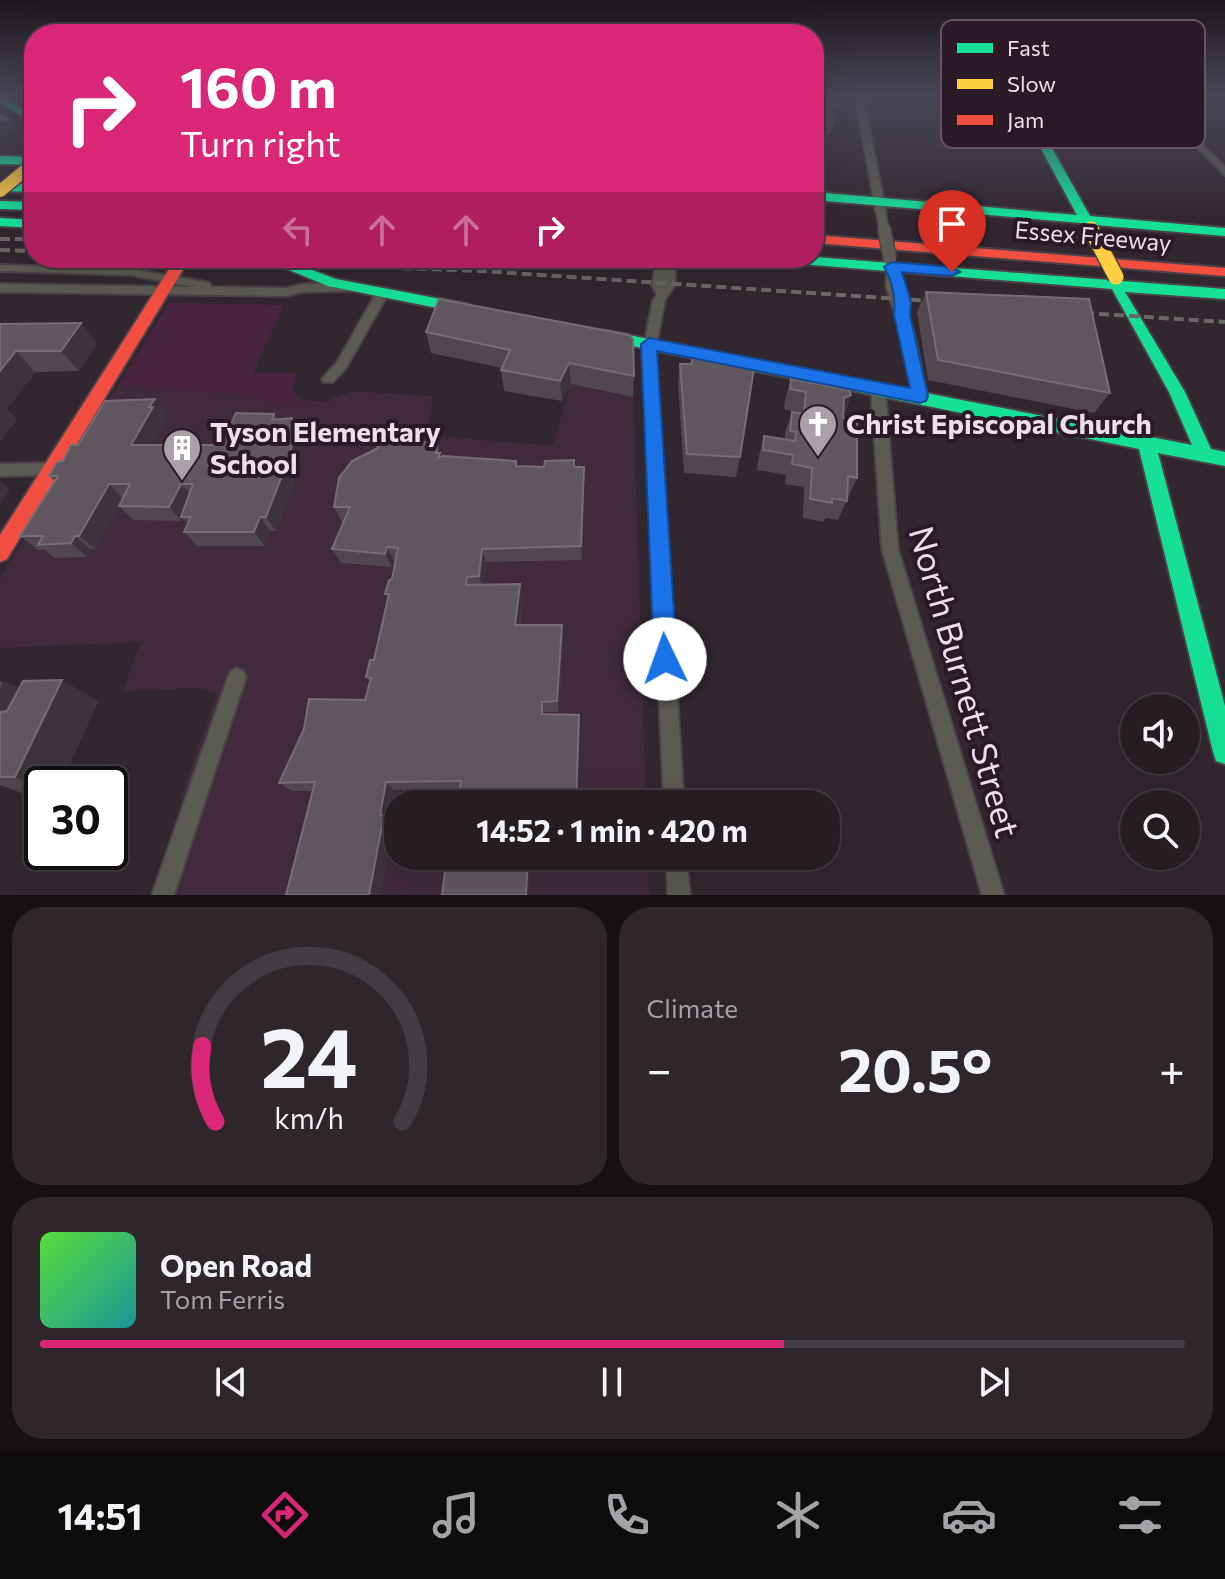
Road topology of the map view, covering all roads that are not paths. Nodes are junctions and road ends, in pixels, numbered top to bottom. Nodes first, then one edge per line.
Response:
1 (867, 137) edge
2 (1046, 148) edge
3 (1202, 148) edge
4 (24, 163) edge
5 (3, 165) edge
6 (1224, 169) edge
7 (24, 170) edge
8 (24, 171) edge
9 (24, 188) edge
10 (0, 189) edge
11 (824, 198) edge
12 (0, 205) edge
13 (24, 206) edge
14 (880, 208) junction
15 (0, 222) edge
16 (24, 223) edge
17 (824, 225) edge
18 (1089, 225) junction
19 (1225, 232) edge
20 (824, 240) edge
21 (1225, 256) edge
22 (824, 260) edge
23 (891, 263) junction
24 (0, 268) edge
25 (177, 268) edge
26 (295, 268) edge
27 (330, 268) edge
28 (661, 268) edge
29 (670, 268) edge
30 (1225, 272) edge
31 (1118, 281) junction
32 (166, 285) junction
33 (348, 287) junction
34 (0, 288) edge
35 (287, 292) junction
36 (383, 292) junction
37 (661, 293) junction
38 (1225, 294) edge
39 (488, 313) edge
40 (592, 333) edge
41 (649, 344) junction
42 (328, 379) dead end
43 (878, 388) junction
44 (920, 396) junction
45 (1146, 441) junction
46 (1205, 455) junction
47 (1225, 459) edge
48 (52, 469) junction
49 (0, 470) edge
50 (0, 553) edge
51 (237, 677) dead end
52 (1225, 752) edge
53 (673, 790) edge
54 (677, 870) edge
55 (163, 895) edge
56 (679, 895) edge
57 (993, 895) edge

1 - 14 street
2 - 18 main road
3 - 6 street
4 - 5 main road
5 - 8 main road
7 - 10 main road, bridge
9 - 10 main road
11 - 14 main road
12 - 13 main road
14 - 18 main road
14 - 23 street, bridge
15 - 16 main road
17 - 21 main road, Essex Freeway
18 - 19 main road
18 - 31 main road, bridge
20 - 30 main road, Essex Freeway
22 - 23 main road
23 - 31 main road
23 - 44 street
24 - 32 street
25 - 32 main road
26 - 33 main road
27 - 36 main road
28 - 37 street
29 - 37 street
31 - 38 main road
31 - 46 main road
32 - 34 street
32 - 35 street
32 - 48 main road
33 - 35 street
33 - 36 main road
35 - 36 street
36 - 39 main road
36 - 42 street
37 - 41 street
40 - 41 main road
41 - 43 main road
41 - 53 street
43 - 44 main road
43 - 57 street, North Burnett Street
44 - 45 main road
45 - 46 main road
45 - 52 main road
46 - 47 main road
48 - 49 street
48 - 50 main road
51 - 55 street
54 - 56 street

